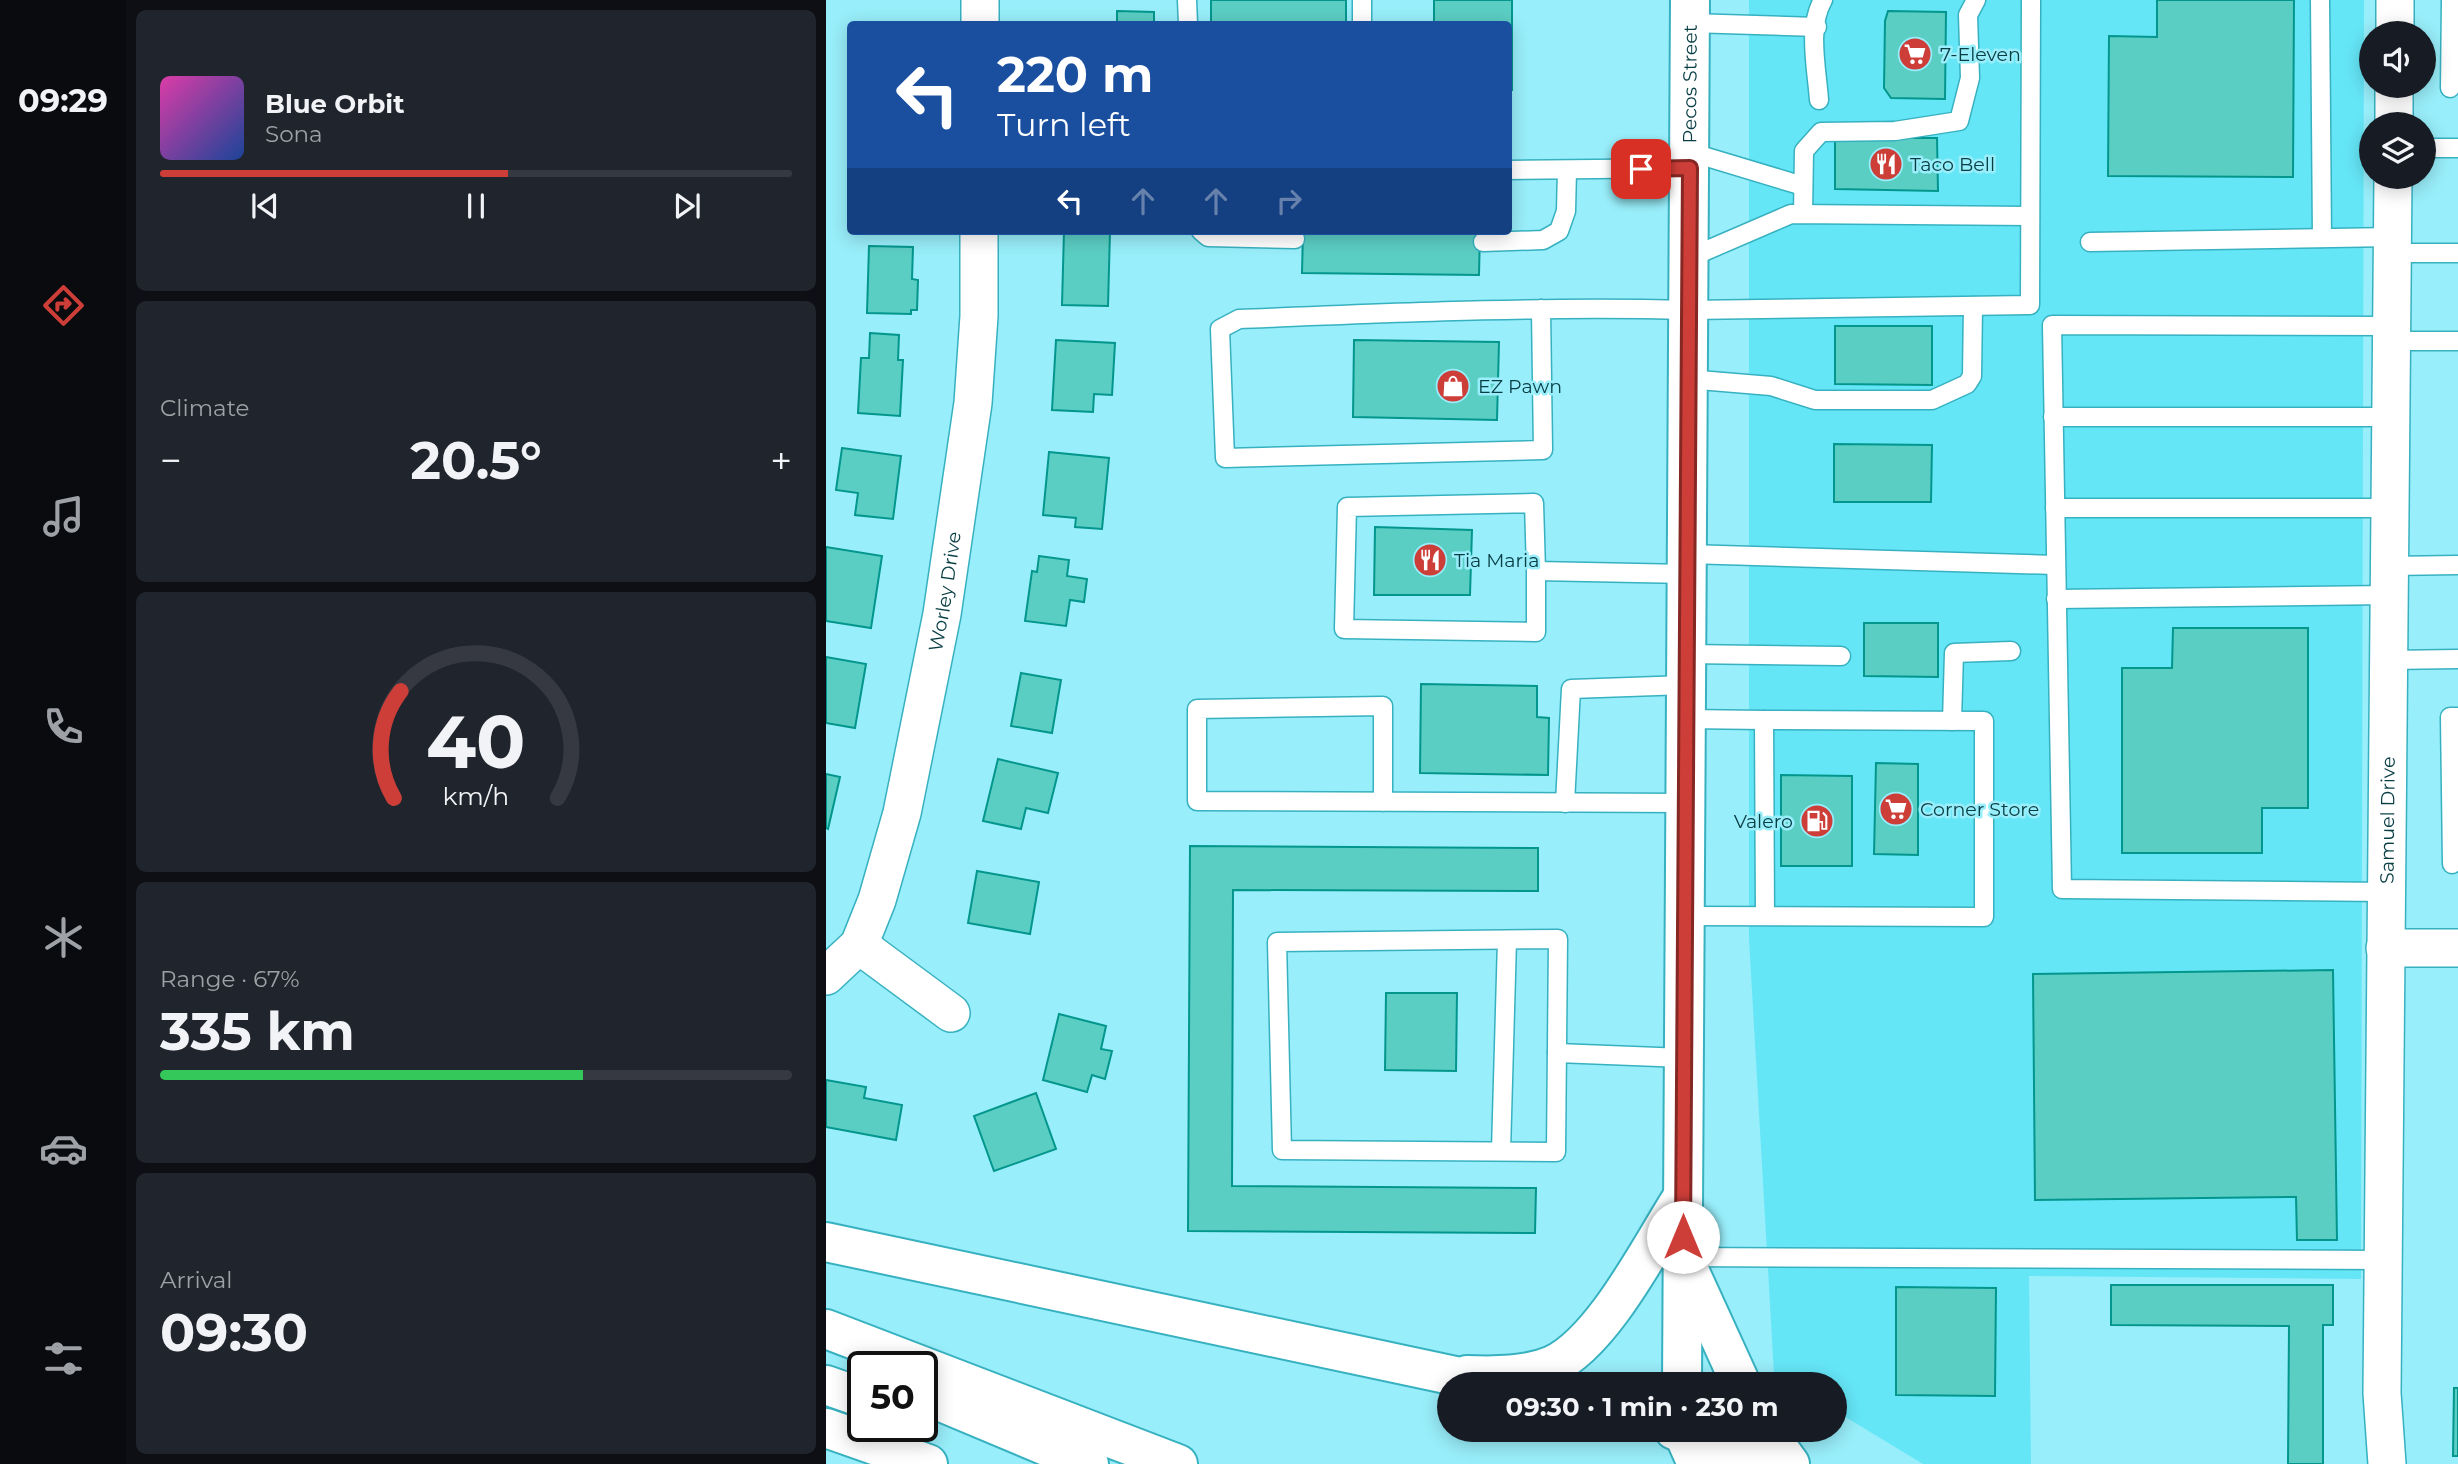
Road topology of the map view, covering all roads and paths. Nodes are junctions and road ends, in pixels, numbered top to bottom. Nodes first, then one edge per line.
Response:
1 (980, 0) edge
2 (1187, 0) edge
3 (1362, 0) edge
4 (1824, 0) edge
5 (1976, 0) edge
6 (2031, 0) edge
7 (2320, 0) edge
8 (2395, 0) edge
9 (2451, 0) edge
10 (1690, 11) edge
11 (980, 21) edge
12 (1188, 21) edge
13 (1362, 21) edge
14 (2395, 21) edge
15 (1817, 27) junction
16 (2450, 88) dead end
17 (1819, 100) dead end
18 (2436, 148) edge
19 (2458, 148) edge
20 (1690, 160) junction
21 (1512, 170) edge
22 (1567, 170) junction
23 (1803, 186) junction
24 (2393, 189) edge
25 (1802, 214) junction
26 (2030, 216) junction
27 (979, 235) edge
28 (1206, 235) edge
29 (2322, 238) junction
30 (1295, 239) dead end
31 (1483, 242) dead end
32 (2090, 242) dead end
33 (2393, 245) junction
34 (2458, 253) edge
35 (1689, 258) junction
36 (1973, 306) junction
37 (1541, 309) junction
38 (1688, 310) junction
39 (2392, 334) junction
40 (2458, 341) edge
41 (1687, 379) junction
42 (2053, 417) junction
43 (2391, 417) junction
44 (2054, 508) junction
45 (2390, 508) junction
46 (1687, 564) junction
47 (2055, 565) junction
48 (2458, 565) edge
49 (1536, 571) junction
50 (2389, 580) junction
51 (2056, 599) junction
52 (2011, 651) dead end
53 (1841, 656) dead end
54 (2458, 659) edge
55 (2388, 660) junction
56 (1686, 686) junction
57 (2458, 717) edge
58 (1764, 720) junction
59 (1952, 721) junction
60 (1382, 802) junction
61 (1565, 803) junction
62 (1685, 803) junction
63 (2452, 864) dead end
64 (2386, 892) junction
65 (1685, 916) junction
66 (1765, 916) junction
67 (1507, 940) junction
68 (859, 945) junction
69 (2385, 948) junction
70 (2458, 948) edge
71 (826, 976) edge
72 (951, 1013) dead end
73 (1557, 1053) junction
74 (1684, 1058) junction
75 (1501, 1151) junction
76 (1684, 1195) junction
77 (826, 1242) edge
78 (1683, 1257) junction
79 (2383, 1260) junction
80 (826, 1329) edge
81 (826, 1352) edge
82 (847, 1361) edge
83 (1442, 1372) edge
84 (1522, 1372) edge
85 (1682, 1372) edge
86 (1736, 1372) edge
87 (826, 1385) edge
88 (847, 1392) edge
89 (938, 1401) edge
90 (938, 1424) edge
91 (826, 1428) edge
92 (1681, 1442) edge
93 (1694, 1442) edge
94 (1774, 1442) edge
95 (1079, 1460) edge
96 (928, 1464) edge
97 (1178, 1464) edge
98 (1663, 1464) edge
99 (1767, 1464) edge
100 (1790, 1464) edge
101 (2386, 1464) edge

1 - 11 street
2 - 12 lane
3 - 13 lane
4 - 15 lane
5 - 23 lane
6 - 26 lane
7 - 29 lane
8 - 14 street
9 - 16 lane
10 - 15 lane
10 - 20 main road, Pecos Street
15 - 17 lane
18 - 19 lane
20 - 22 lane
20 - 23 lane
20 - 35 main road, Pecos Street
21 - 22 lane
22 - 31 lane
23 - 25 lane
24 - 33 street, Samuel Drive
25 - 26 lane
25 - 35 lane
26 - 36 lane
27 - 68 street, Worley Drive
28 - 30 lane
29 - 32 lane
29 - 33 lane
33 - 34 lane
33 - 39 street, Samuel Drive
35 - 38 main road, Pecos Street
36 - 38 lane
36 - 41 lane
37 - 37 lane
37 - 38 lane
38 - 41 main road, Pecos Street
39 - 40 lane
39 - 42 lane
39 - 43 street, Samuel Drive
41 - 46 main road, Pecos Street
42 - 43 lane
42 - 44 lane
43 - 45 street, Samuel Drive
44 - 45 lane
44 - 47 lane
45 - 50 street, Samuel Drive
46 - 47 lane
46 - 49 lane
46 - 56 main road, Pecos Street
47 - 51 lane
48 - 50 lane
49 - 49 lane
50 - 51 lane
50 - 55 street, Samuel Drive
51 - 64 lane
52 - 59 lane
53 - 56 lane
54 - 55 lane
55 - 64 street, Samuel Drive
56 - 58 lane
56 - 61 lane
56 - 62 main road, Pecos Street
57 - 63 lane
58 - 59 lane
58 - 66 lane
59 - 66 lane
60 - 60 lane
60 - 61 lane
61 - 62 lane
62 - 65 main road, Pecos Street
64 - 69 street, Samuel Drive
65 - 66 lane
65 - 74 main road, Pecos Street
67 - 73 lane
67 - 75 lane
67 - 75 lane
68 - 71 street, Worley Drive
68 - 72 street
69 - 70 street
69 - 79 street, Samuel Drive
73 - 74 lane
73 - 75 lane
74 - 76 main road, Pecos Street
76 - 78 main road, Pecos Street
76 - 84 main road
77 - 83 main road
78 - 79 lane
78 - 85 main road, Pecos Street
78 - 86 main road
79 - 101 street, Samuel Drive
80 - 97 main road
81 - 82 main road
87 - 88 main road
89 - 95 main road
90 - 95 main road
91 - 96 main road
92 - 98 main road
93 - 99 main road
94 - 100 main road

